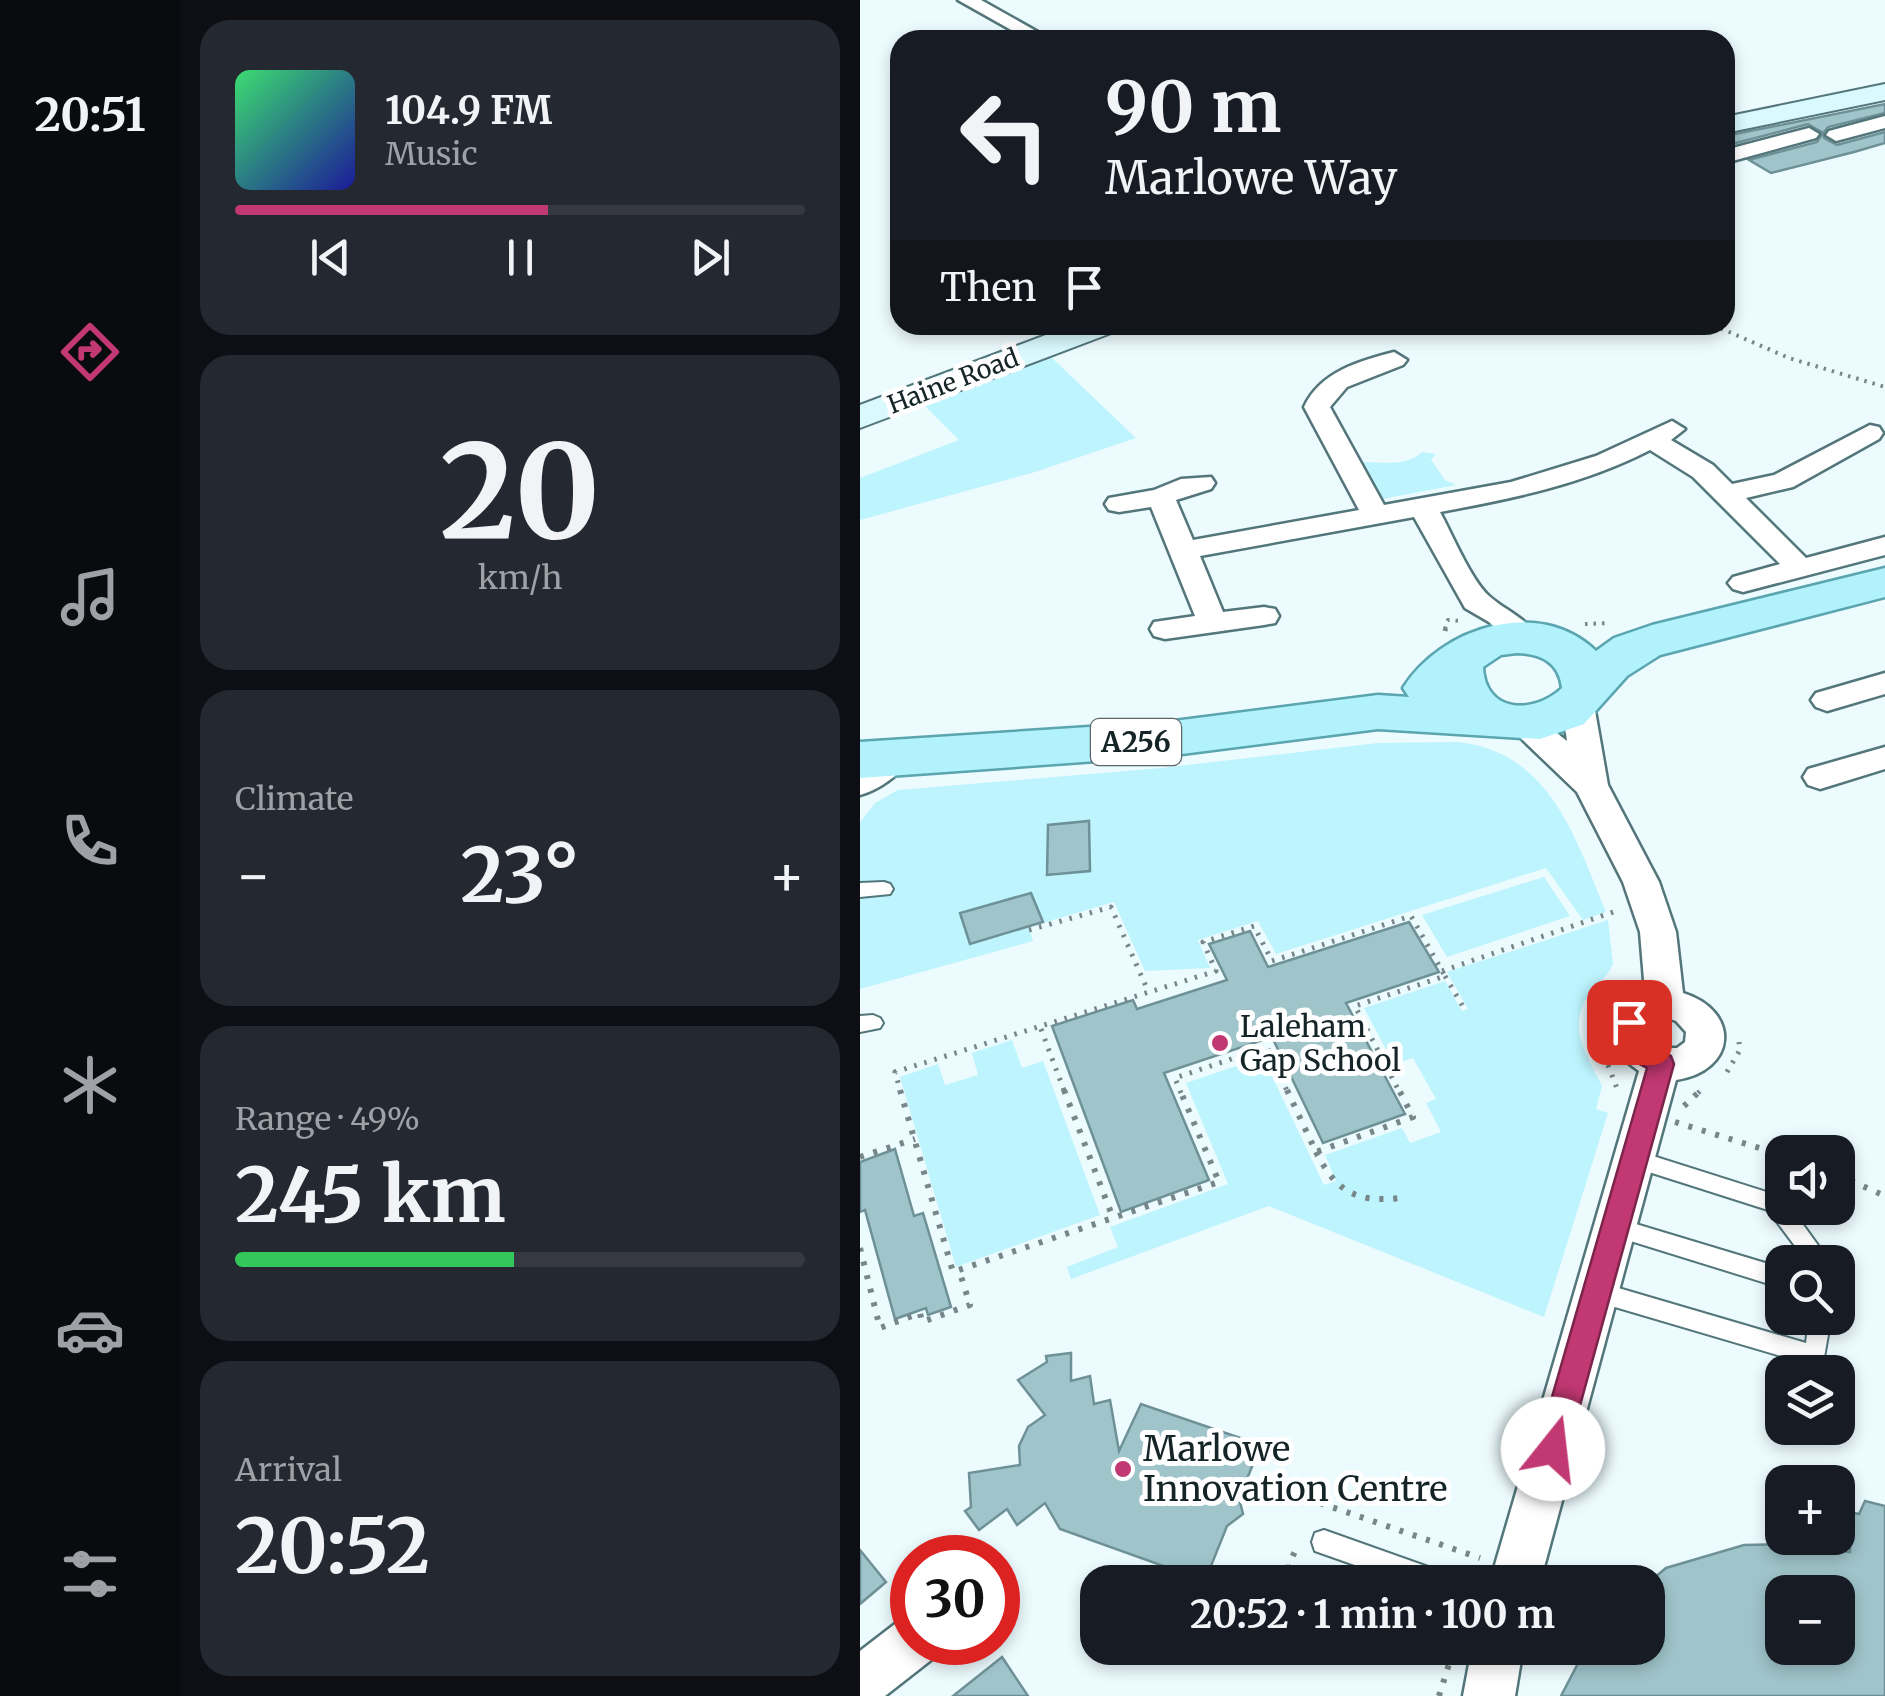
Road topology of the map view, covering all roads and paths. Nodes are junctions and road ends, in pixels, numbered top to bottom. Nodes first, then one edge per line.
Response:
1 (967, 0) edge
2 (1025, 30) edge
3 (1885, 92) edge
4 (1821, 105) junction
5 (1885, 122) edge
6 (1735, 123) edge
7 (1859, 128) junction
8 (1809, 134) dead end
9 (1836, 135) dead end
10 (1735, 150) edge
11 (1735, 334) edge
12 (1076, 335) edge
13 (1394, 360) dead end
14 (1885, 388) edge
15 (860, 418) edge
16 (1870, 432) dead end
17 (1201, 483) dead end
18 (1727, 494) junction
19 (1161, 497) junction
20 (1118, 504) dead end
21 (1423, 508) junction
22 (1374, 514) junction
23 (1885, 546) edge
24 (1183, 550) junction
25 (1800, 568) junction
26 (1885, 582) edge
27 (1743, 583) dead end
28 (1476, 601) junction
29 (1264, 616) dead end
30 (1212, 621) junction
31 (1166, 630) dead end
32 (1669, 636) junction
33 (1536, 640) junction
34 (1465, 659) junction
35 (1885, 683) edge
36 (1582, 698) junction
37 (1827, 700) dead end
38 (1378, 712) junction
39 (1512, 721) junction
40 (1885, 758) edge
41 (871, 767) edge
42 (1820, 776) dead end
43 (1590, 785) junction
44 (884, 889) dead end
45 (860, 890) edge
46 (1628, 918) dead end
47 (1030, 930) dead end
48 (1444, 973) junction
49 (1148, 990) junction
50 (1666, 1002) junction
51 (1465, 1010) dead end
52 (1042, 1029) dead end
53 (1738, 1038) dead end
54 (1603, 1056) dead end
55 (1662, 1064) junction
56 (1718, 1080) dead end
57 (1708, 1086) dead end
58 (1660, 1118) junction
59 (915, 1139) junction
60 (1765, 1150) edge
61 (1316, 1152) junction
62 (860, 1157) edge
63 (1634, 1159) junction
64 (1855, 1183) edge
65 (1885, 1196) edge
66 (1400, 1198) dead end
67 (1113, 1220) junction
68 (1615, 1227) junction
69 (1806, 1245) edge
70 (860, 1248) edge
71 (959, 1270) junction
72 (1765, 1273) edge
73 (1597, 1292) junction
74 (1818, 1335) edge
75 (1320, 1503) dead end
76 (1324, 1542) dead end
77 (1295, 1551) dead end
78 (1289, 1565) edge
79 (1388, 1565) edge
80 (1484, 1565) edge
81 (1499, 1565) edge
82 (890, 1659) edge
83 (1449, 1665) edge
84 (1495, 1665) edge
85 (860, 1683) edge
86 (1439, 1696) edge
87 (1489, 1696) edge

1 - 2 street
3 - 4 street
4 - 6 street
4 - 7 street
5 - 7 street
7 - 9 street
8 - 10 street
11 - 14 path
12 - 15 street, Haine Road
13 - 22 street
16 - 18 street
17 - 19 street
18 - 21 street
18 - 25 street
19 - 20 street
19 - 24 street
21 - 22 street
21 - 28 street
22 - 24 street
23 - 25 street
24 - 30 street
25 - 27 street
26 - 32 main road
28 - 33 street
28 - 34 street
29 - 30 street
30 - 31 street
32 - 33 main road
32 - 36 main road
33 - 34 main road
33 - 36 main road
34 - 38 main road, A256
34 - 39 main road
35 - 37 street
36 - 39 main road
36 - 43 street
38 - 39 main road, A256
38 - 41 main road, A256
39 - 43 street
40 - 42 street
43 - 50 street
44 - 45 lane
46 - 48 path
47 - 49 path
48 - 49 path
48 - 51 path
48 - 61 path
49 - 59 path
50 - 55 street
50 - 55 street
52 - 67 path
53 - 56 path
54 - 58 path
55 - 58 street
57 - 58 path
58 - 60 path
58 - 63 street
59 - 62 path
59 - 71 path
61 - 66 path
61 - 67 path
63 - 68 street
63 - 69 lane
64 - 65 path
67 - 71 path
68 - 72 lane
68 - 73 street
70 - 71 path
73 - 74 lane
73 - 81 street
75 - 80 path
76 - 79 lane
77 - 78 path
82 - 85 street
83 - 86 path
84 - 87 street

